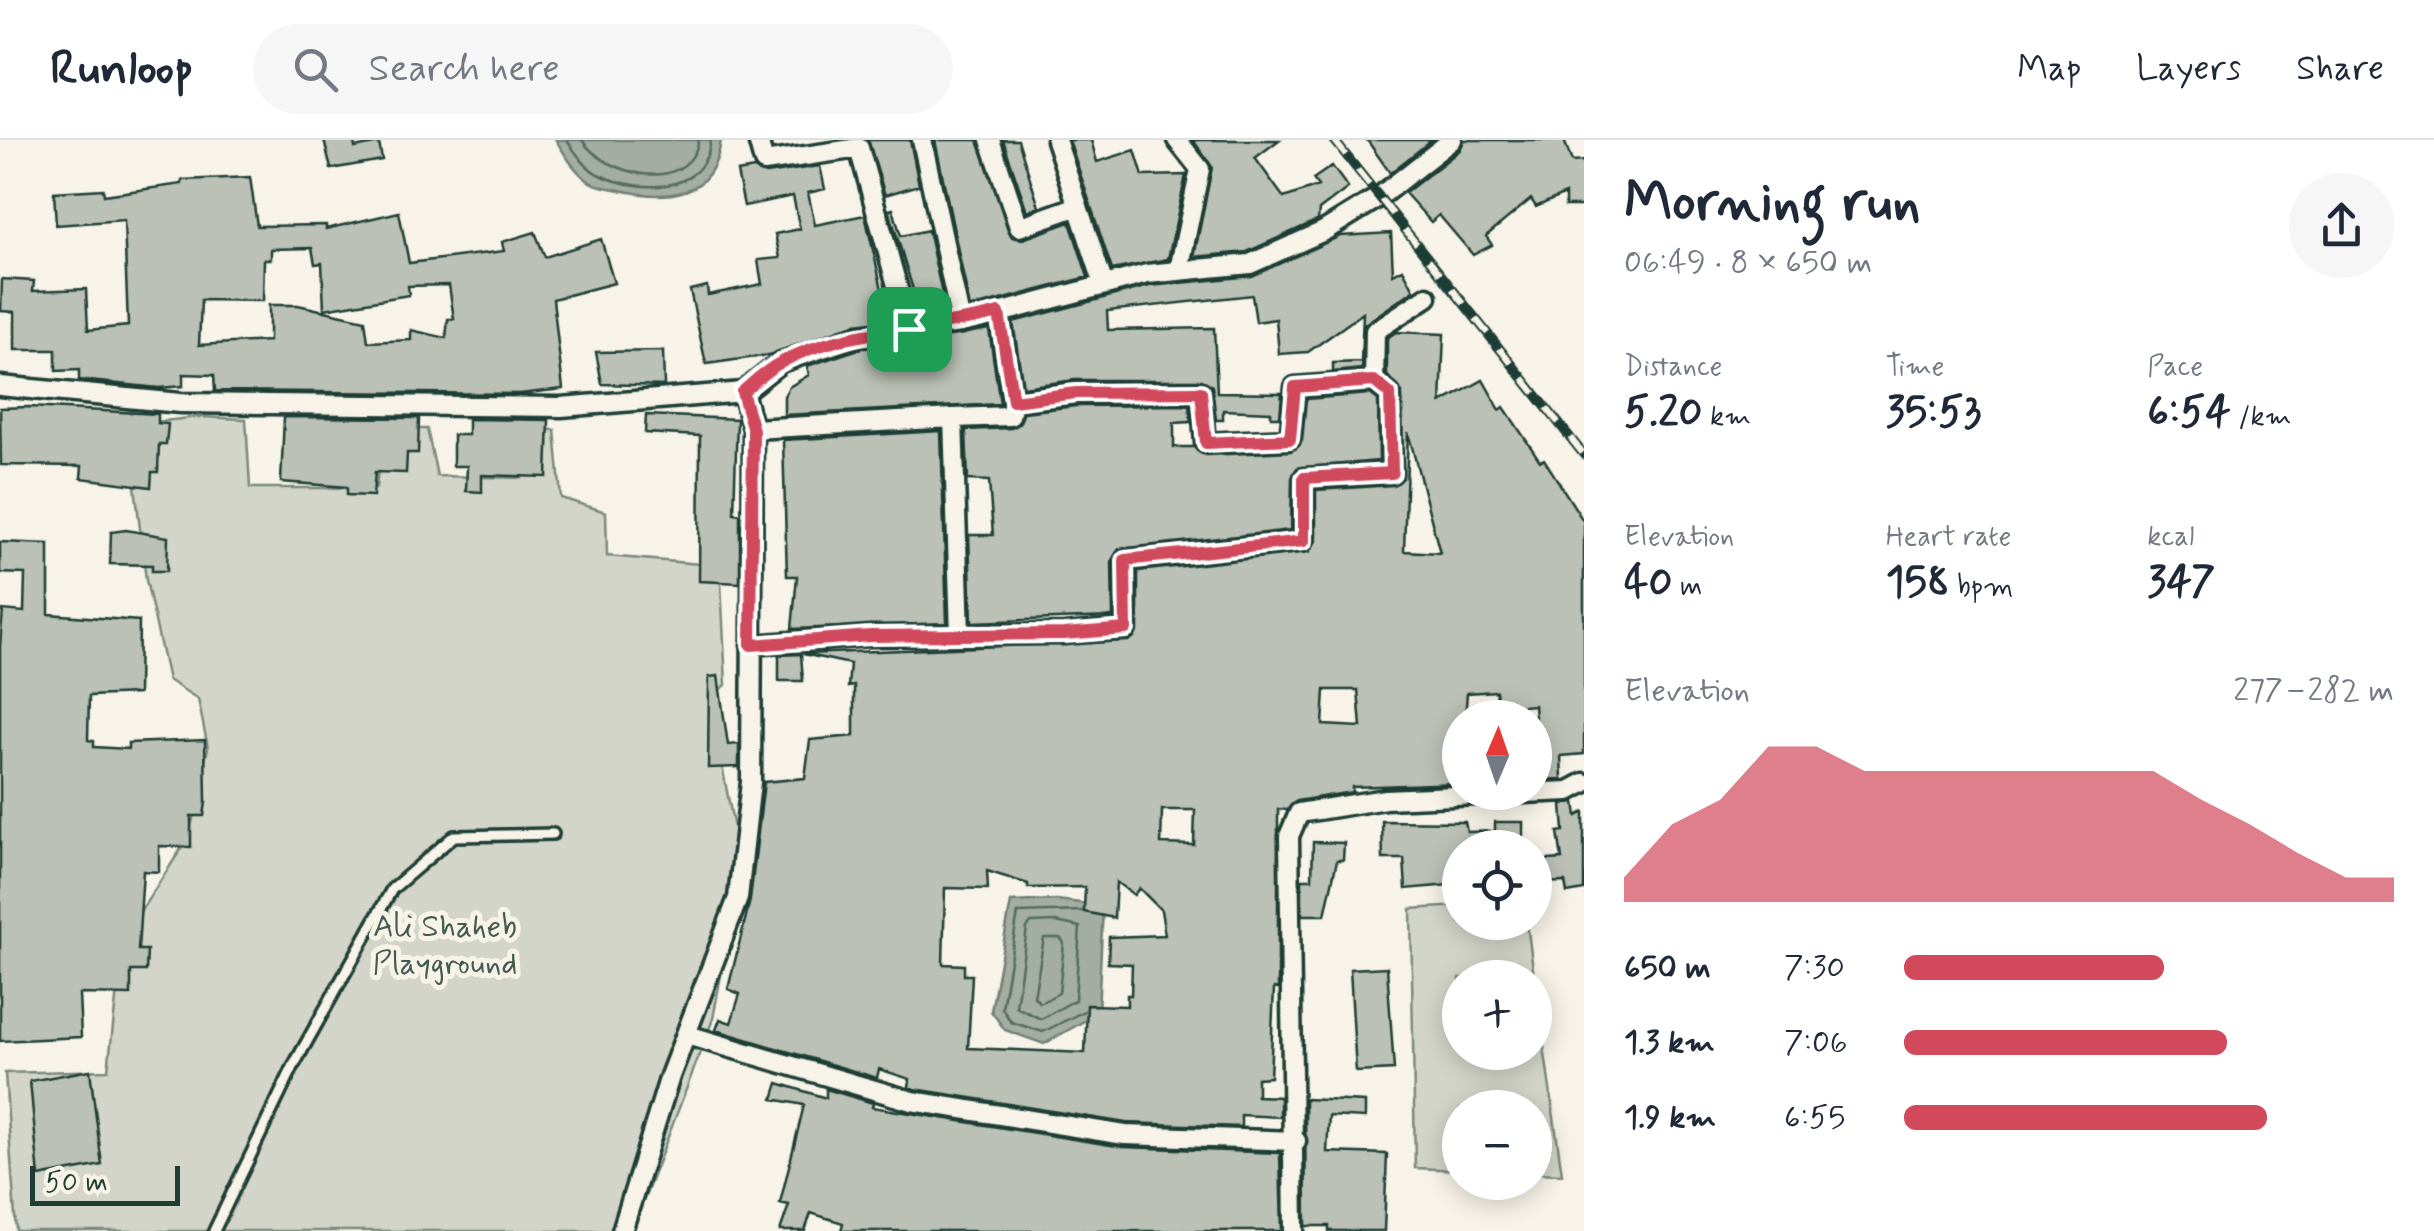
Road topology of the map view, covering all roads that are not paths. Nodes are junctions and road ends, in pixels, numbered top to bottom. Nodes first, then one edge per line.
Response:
1 (758, 140) edge
2 (922, 140) edge
3 (990, 140) edge
4 (1056, 140) edge
5 (1177, 140) edge
6 (1452, 140) edge
7 (1078, 206) junction
8 (1179, 270) junction
9 (1104, 285) junction
10 (1426, 297) dead end
11 (999, 313) junction
12 (961, 323) junction
13 (909, 329) junction
14 (1374, 381) junction
15 (0, 386) edge
16 (742, 392) junction
17 (1013, 401) junction
18 (953, 418) junction
19 (753, 430) junction
20 (960, 634) junction
21 (751, 645) junction
22 (1584, 783) edge
23 (552, 834) dead end
24 (686, 1035) junction
25 (1296, 1141) junction
26 (214, 1231) edge
27 (622, 1231) edge
28 (1294, 1231) edge

1 - 13 street
2 - 12 street
3 - 7 street
4 - 7 street
5 - 8 street
6 - 8 street
7 - 9 street
8 - 9 street
9 - 11 street
10 - 14 street
11 - 12 street
11 - 17 street
12 - 13 street
13 - 16 street
14 - 17 street
14 - 20 street
15 - 16 street
16 - 19 street
17 - 18 street
18 - 19 street
18 - 20 street
19 - 21 street
20 - 21 street
21 - 24 street
22 - 25 street
23 - 26 lane
24 - 25 street
24 - 27 street
25 - 28 street

